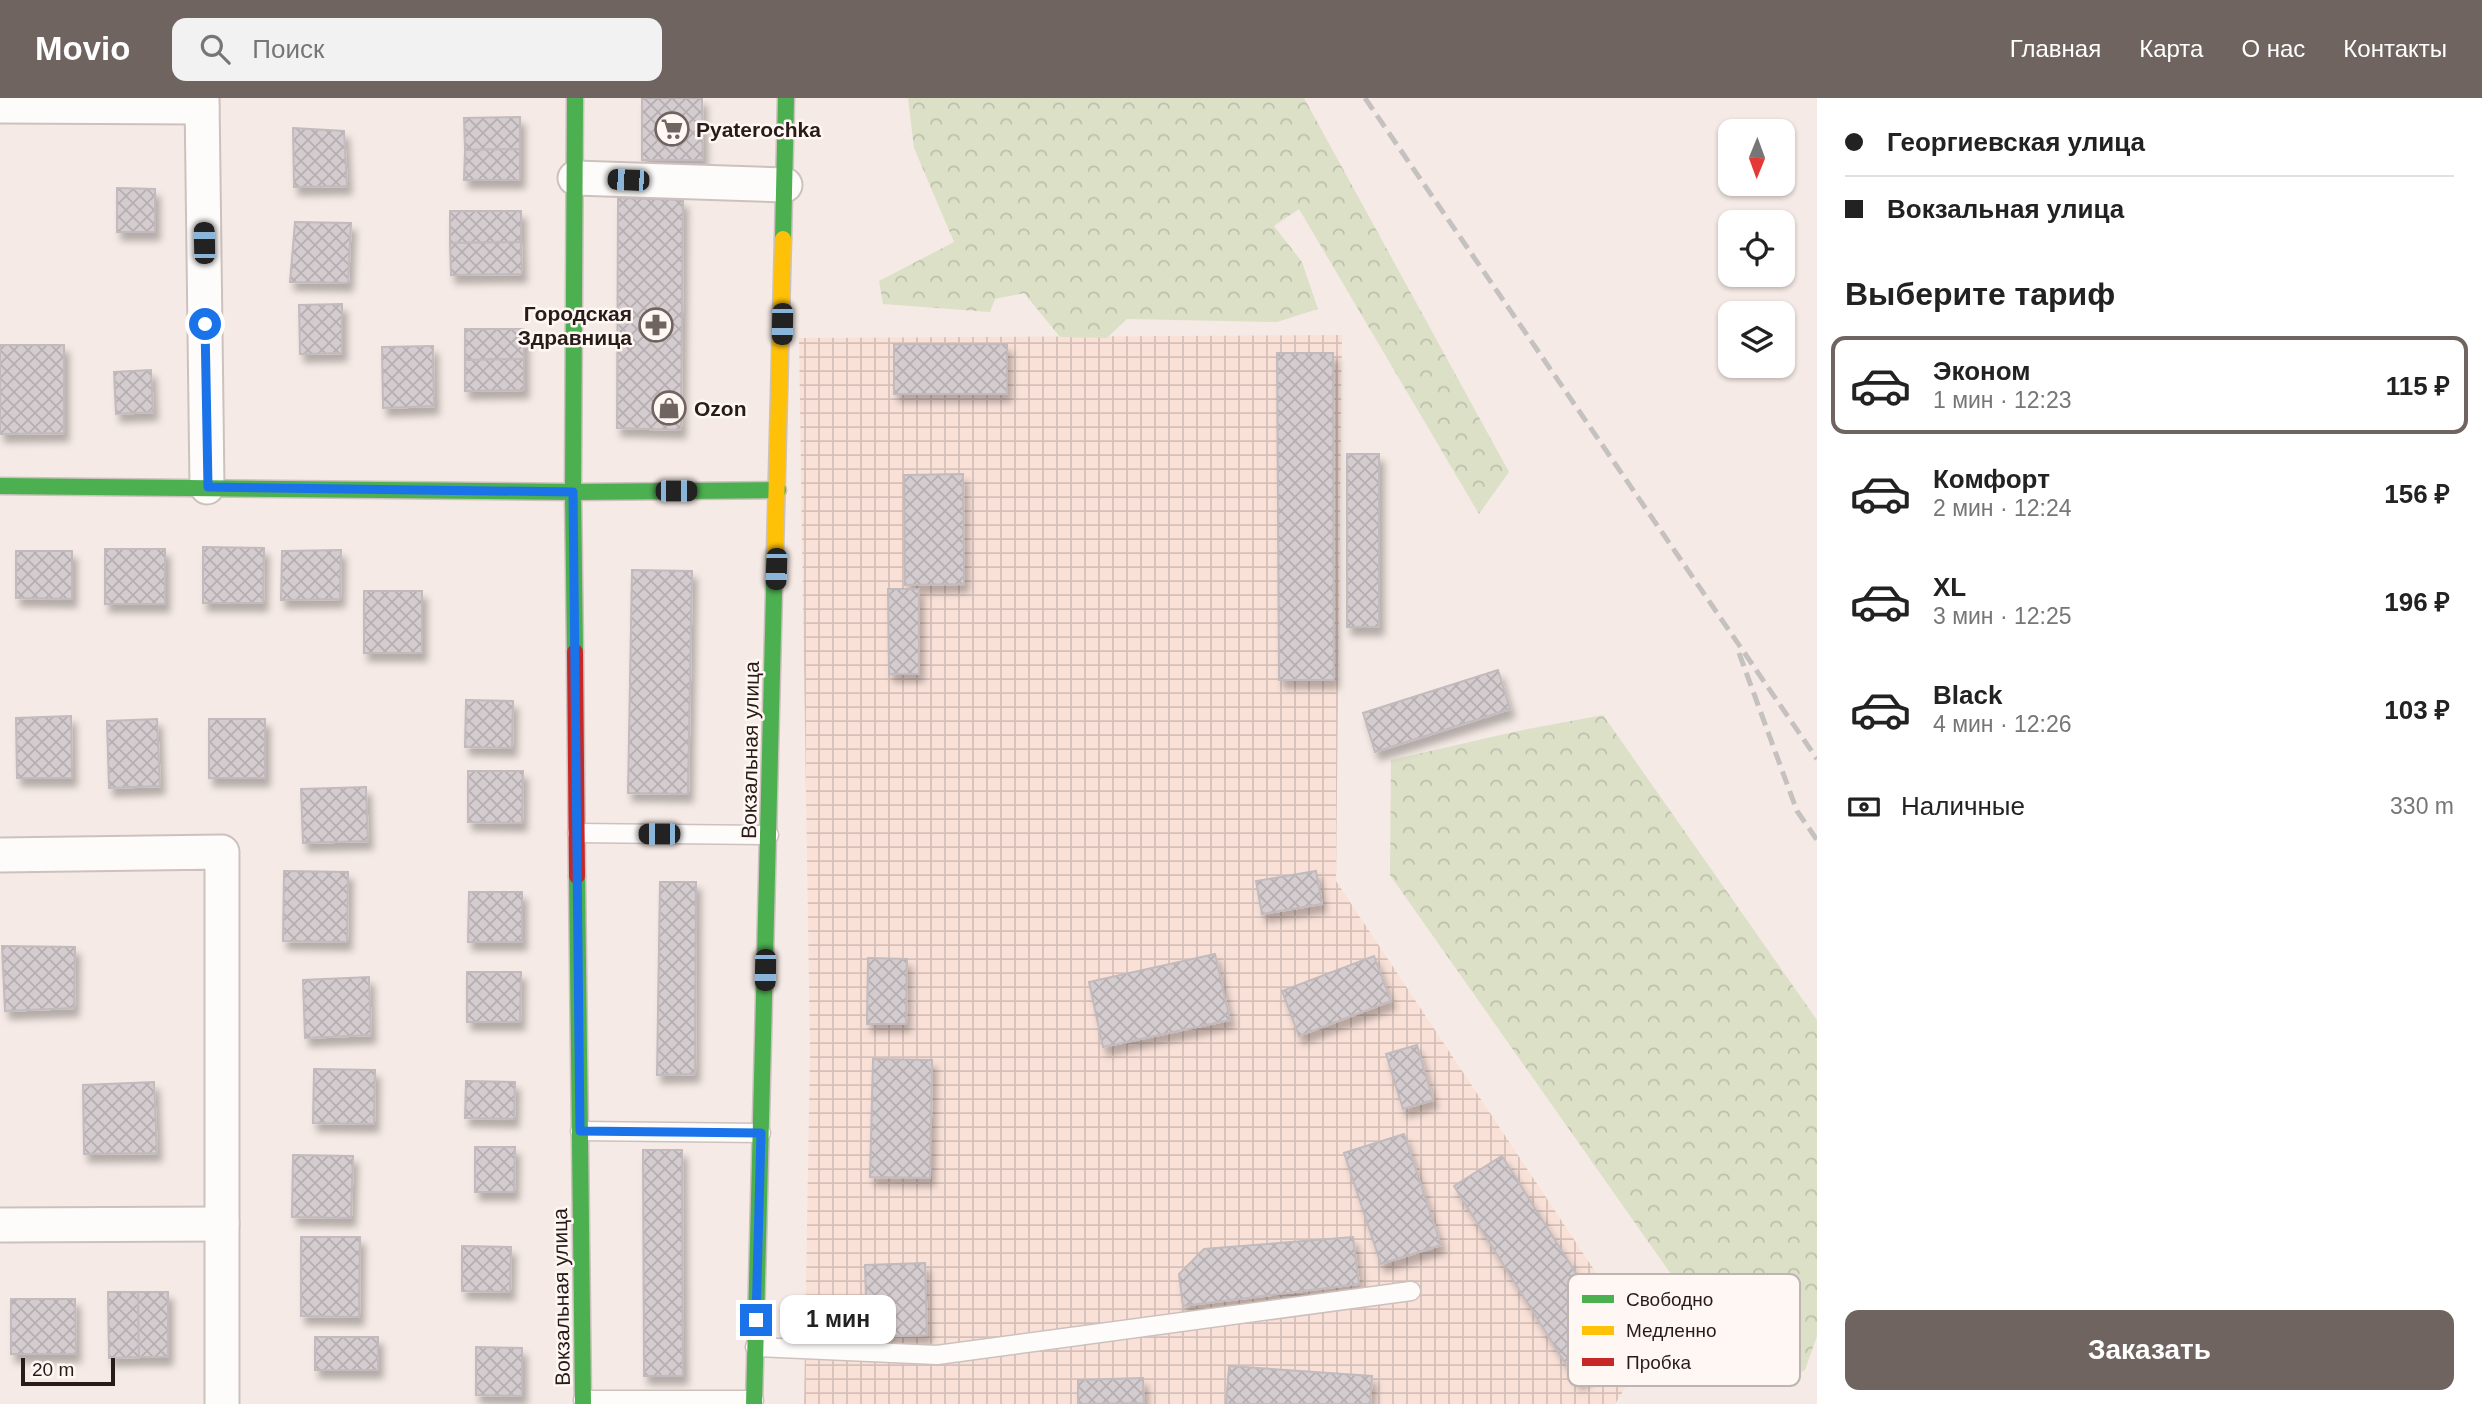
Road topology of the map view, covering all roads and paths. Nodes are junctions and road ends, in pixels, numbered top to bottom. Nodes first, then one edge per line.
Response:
1 (575, 98) edge
2 (786, 98) edge
3 (202, 103) edge
4 (0, 106) edge
5 (575, 178) junction
6 (785, 185) junction
7 (0, 486) edge
8 (208, 487) junction
9 (778, 490) junction
10 (573, 492) junction
11 (577, 833) junction
12 (769, 835) junction
13 (0, 855) edge
14 (580, 1131) junction
15 (761, 1133) junction
16 (222, 1224) junction
17 (0, 1225) edge
18 (1411, 1291) dead end
19 (755, 1347) junction
20 (583, 1402) edge
21 (754, 1402) edge
22 (222, 1404) edge

1 - 5 street, Вокзальная улица
2 - 6 street, Вокзальная улица
3 - 4 street
3 - 8 street
5 - 6 street
5 - 10 street, Вокзальная улица
6 - 9 street, Вокзальная улица
7 - 8 street
8 - 10 street
9 - 10 street
9 - 12 street, Вокзальная улица
10 - 11 street, Вокзальная улица
11 - 12 lane
11 - 14 street, Вокзальная улица
12 - 15 street, Вокзальная улица
13 - 16 street
14 - 15 lane
14 - 20 street, Вокзальная улица
15 - 19 street, Вокзальная улица
16 - 17 street
16 - 22 street
18 - 19 lane
19 - 21 street, Вокзальная улица
20 - 21 lane

